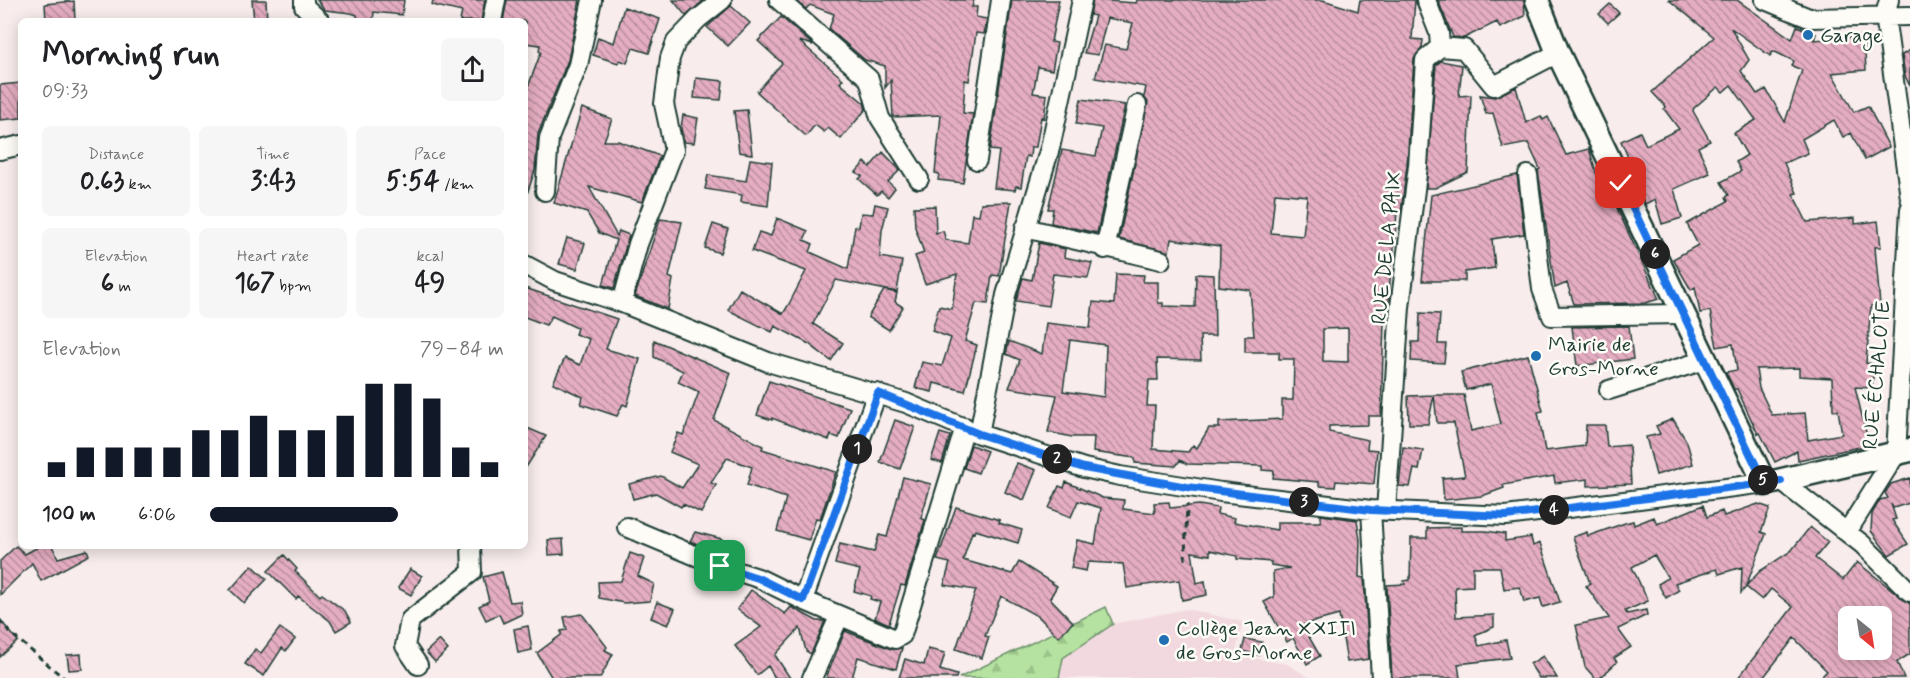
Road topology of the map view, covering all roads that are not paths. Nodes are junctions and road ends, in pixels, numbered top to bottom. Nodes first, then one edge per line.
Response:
1 (304, 0) edge
2 (496, 0) edge
3 (592, 0) edge
4 (722, 0) edge
5 (779, 0) edge
6 (1001, 0) edge
7 (1082, 0) edge
8 (1426, 0) edge
9 (1537, 0) edge
10 (1765, 0) edge
11 (1887, 7) edge
12 (1910, 16) edge
13 (317, 18) edge
14 (493, 18) edge
15 (1440, 47) junction
16 (1558, 53) junction
17 (1137, 105) dead end
18 (18, 146) edge
19 (0, 150) edge
20 (977, 160) dead end
21 (1528, 175) dead end
22 (919, 178) dead end
23 (545, 191) dead end
24 (1910, 198) edge
25 (1910, 209) edge
26 (1025, 228) junction
27 (1105, 249) junction
28 (1161, 260) dead end
29 (528, 267) edge
30 (622, 303) junction
31 (1683, 314) junction
32 (1705, 360) junction
33 (1609, 390) dead end
34 (878, 393) junction
35 (972, 431) junction
36 (1903, 452) edge
37 (1781, 481) junction
38 (1379, 510) junction
39 (627, 527) dead end
40 (1847, 532) junction
41 (471, 549) edge
42 (1910, 592) edge
43 (803, 600) junction
44 (839, 617) junction
45 (418, 665) dead end
46 (812, 678) edge
47 (1381, 678) edge

1 - 13 street
2 - 14 street
3 - 23 street
4 - 30 street
5 - 22 street
6 - 20 street
7 - 26 street
8 - 15 street
9 - 16 main road
10 - 11 street
11 - 12 street
11 - 24 street
15 - 16 street
15 - 38 street, RUE DE LA PAIX
16 - 31 main road
17 - 27 street
18 - 19 street
21 - 31 street
25 - 36 street, RUE ÉCHALOTE
26 - 27 street
26 - 35 street
27 - 28 street
29 - 30 street
30 - 34 street
31 - 32 main road
32 - 33 street
32 - 37 main road
34 - 35 street
34 - 43 street
35 - 38 street
35 - 44 street
36 - 37 main road
36 - 40 street, RUE ÉCHALOTE
37 - 38 street
37 - 40 street
38 - 47 street, RUE DE LA PAIX
39 - 43 street
40 - 42 street
41 - 45 street
43 - 44 street
44 - 46 street

